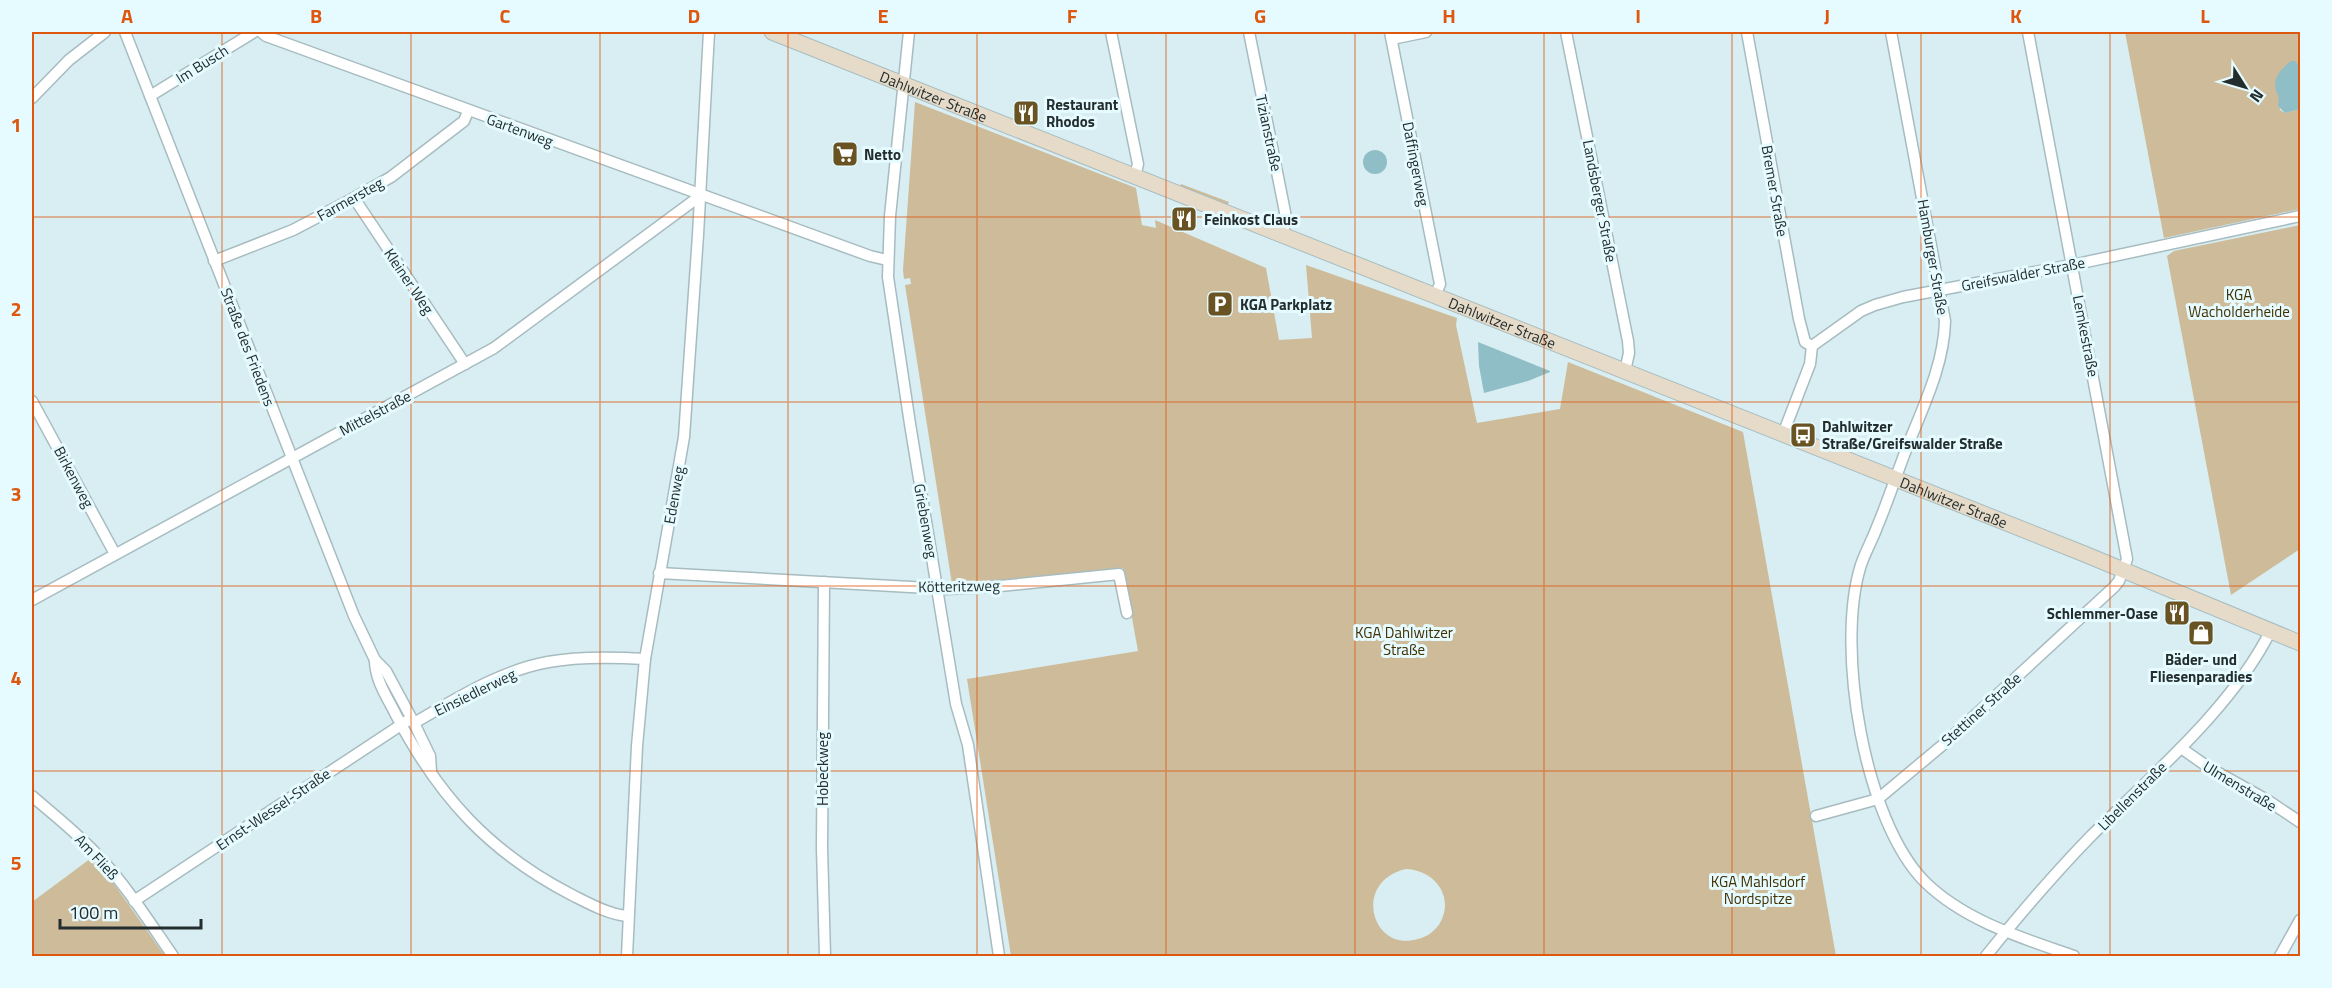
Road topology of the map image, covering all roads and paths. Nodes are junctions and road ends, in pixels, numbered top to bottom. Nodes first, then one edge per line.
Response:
1 (105, 32) edge
2 (124, 32) edge
3 (254, 32) edge
4 (261, 32) edge
5 (709, 32) edge
6 (772, 32) edge
7 (909, 32) edge
8 (1111, 32) edge
9 (1249, 32) edge
10 (1426, 32) edge
11 (1566, 32) edge
12 (1747, 32) edge
13 (1891, 32) edge
14 (2028, 32) edge
15 (1391, 35) edge
16 (902, 83) junction
17 (150, 96) junction
18 (32, 99) edge
19 (468, 111) junction
20 (1135, 176) junction
21 (700, 196) junction
22 (354, 198) junction
23 (2301, 216) edge
24 (1282, 234) junction
25 (887, 260) junction
26 (214, 261) junction
27 (2072, 265) junction
28 (1939, 290) junction
29 (1436, 296) junction
30 (1812, 346) junction
31 (465, 364) junction
32 (1625, 371) junction
33 (32, 401) edge
34 (1783, 434) junction
35 (291, 458) junction
36 (1895, 478) junction
37 (115, 554) junction
38 (2124, 570) junction
39 (659, 573) junction
40 (824, 582) junction
41 (938, 587) junction
42 (32, 600) edge
43 (1127, 613) dead end
44 (2271, 630) junction
45 (2301, 643) edge
46 (645, 659) junction
47 (375, 660) junction
48 (413, 721) junction
49 (401, 725) junction
50 (2181, 748) junction
51 (430, 771) junction
52 (32, 796) edge
53 (1878, 799) junction
54 (1816, 816) dead end
55 (2301, 822) edge
56 (134, 901) junction
57 (627, 916) junction
58 (2301, 920) edge
59 (2006, 932) junction
60 (173, 957) edge
61 (627, 957) edge
62 (825, 957) edge
63 (999, 957) edge
64 (1986, 957) edge
65 (2074, 957) edge
66 (2280, 957) edge

1 - 18 street
2 - 17 street, Straße des Friedens
3 - 17 street, Im Busch
4 - 19 street, Gartenweg
5 - 21 street, Edenweg
6 - 16 main road, Dahlwitzer Straße
7 - 16 street, Griebenweg
8 - 20 street
9 - 24 street, Tizianstraße
10 - 15 street
11 - 32 street, Landsberger Straße
12 - 30 street, Bremer Straße
13 - 28 street, Hamburger Straße
14 - 27 street, Lemkestraße
15 - 29 street, Daffingerweg
16 - 20 main road, Dahlwitzer Straße
16 - 25 street, Griebenweg
17 - 26 street, Straße des Friedens
19 - 21 street, Gartenweg
19 - 22 street, Farmersteg
20 - 24 main road, Dahlwitzer Straße
21 - 25 street, Gartenweg
21 - 31 street, Mittelstraße
21 - 39 street, Edenweg
22 - 26 street, Farmersteg
22 - 31 street, Kleiner Weg
23 - 27 street, Greifswalder Straße
24 - 29 main road, Dahlwitzer Straße
25 - 41 street, Griebenweg
26 - 35 street, Straße des Friedens
27 - 28 street, Greifswalder Straße
27 - 38 street, Lemkestraße
28 - 30 street, Greifswalder Straße
28 - 36 street, Hamburger Straße
29 - 32 main road, Dahlwitzer Straße
30 - 34 street
31 - 35 street, Mittelstraße
32 - 34 main road, Dahlwitzer Straße
33 - 37 street, Birkenweg
34 - 36 main road, Dahlwitzer Straße
35 - 37 street, Mittelstraße
35 - 47 street, Straße des Friedens
36 - 38 main road, Dahlwitzer Straße
36 - 53 street, Hamburger Straße
37 - 42 street, Mittelstraße
38 - 44 main road, Dahlwitzer Straße
38 - 53 street, Stettiner Straße
39 - 40 street, Kötteritzweg
39 - 46 street, Edenweg
40 - 41 street, Kötteritzweg
40 - 62 street, Hobeckweg
41 - 43 street, Kötteritzweg
41 - 63 street, Griebenweg
44 - 45 main road, Dahlwitzer Straße
44 - 50 street, Libellenstraße
46 - 48 street, Einsiedlerweg
46 - 57 street, Edenweg
47 - 48 street, Straße des Friedens
47 - 49 street, Straße des Friedens
48 - 49 street, Ernst-Wessel-Straße
48 - 51 street, Straße des Friedens
49 - 51 street, Straße des Friedens
49 - 56 street, Ernst-Wessel-Straße
50 - 55 street, Ulmenstraße
50 - 59 street, Libellenstraße
51 - 57 street, Straße des Friedens
52 - 56 street, Am Fließ
53 - 54 street, Stettiner Straße
53 - 59 street, Hamburger Straße
56 - 60 street, Am Fließ
57 - 61 street, Edenweg
58 - 66 street
59 - 64 street, Libellenstraße
59 - 65 street, Hamburger Straße

